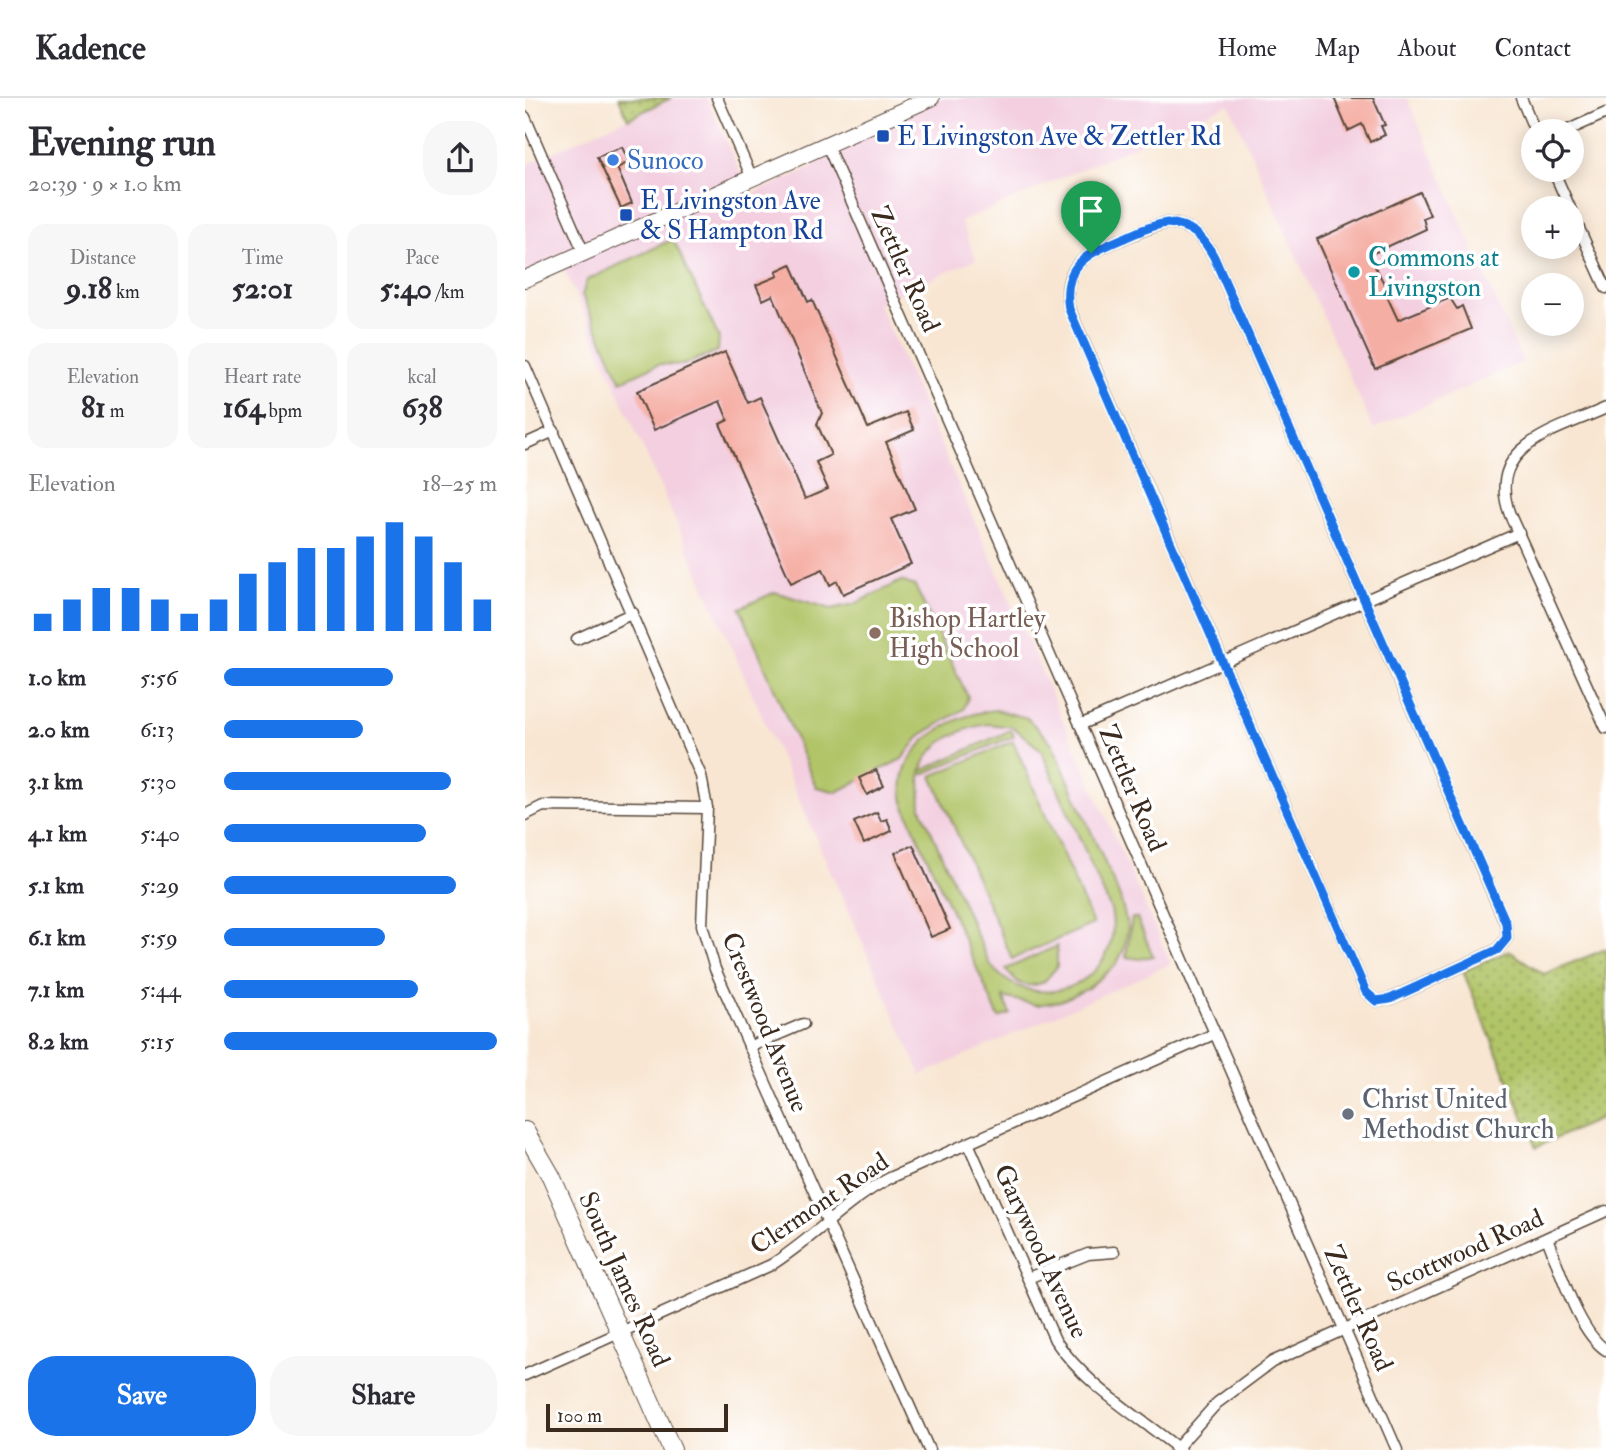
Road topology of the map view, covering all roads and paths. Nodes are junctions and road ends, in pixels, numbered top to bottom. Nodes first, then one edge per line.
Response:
1 (717, 98) edge
2 (1521, 98) edge
3 (922, 100) edge
4 (1606, 113) edge
5 (525, 117) edge
6 (1530, 119) edge
7 (1584, 123) edge
8 (827, 145) junction
9 (752, 178) junction
10 (1584, 239) edge
11 (585, 253) junction
12 (525, 279) edge
13 (1606, 288) edge
14 (525, 366) edge
15 (1606, 408) edge
16 (554, 431) junction
17 (525, 444) edge
18 (1519, 533) junction
19 (1365, 601) junction
20 (633, 613) junction
21 (577, 639) dead end
22 (1221, 663) junction
23 (1080, 725) junction
24 (1606, 728) edge
25 (707, 808) junction
26 (525, 815) edge
27 (803, 1024) dead end
28 (1215, 1034) junction
29 (749, 1047) junction
30 (525, 1131) edge
31 (968, 1143) junction
32 (1606, 1211) edge
33 (827, 1225) junction
34 (1547, 1238) junction
35 (1114, 1252) dead end
36 (1028, 1278) junction
37 (1344, 1329) junction
38 (620, 1333) junction
39 (1606, 1350) edge
40 (525, 1375) edge
41 (1177, 1449) edge
42 (672, 1450) edge
43 (929, 1450) edge
44 (1397, 1450) edge

1 - 9 street
2 - 6 street
3 - 8 main road
4 - 7 street
5 - 11 street
8 - 9 main road
8 - 23 street, Zettler Road
9 - 11 main road
10 - 13 street
11 - 12 main road
14 - 16 street, Crestwood Avenue
15 - 18 street
16 - 17 street
16 - 20 street, Crestwood Avenue
18 - 19 street
18 - 24 street
19 - 22 street
19 - 22 street
19 - 22 street
20 - 21 street
20 - 25 street, Crestwood Avenue
22 - 23 street
23 - 28 street, Zettler Road
25 - 26 street
25 - 29 street, Crestwood Avenue
27 - 29 street
28 - 31 street, Clermont Road
28 - 37 street, Zettler Road
29 - 33 street, Crestwood Avenue
30 - 38 main road, South James Road
31 - 33 street, Clermont Road
31 - 36 street, Garywood Avenue
32 - 34 street, Scottwood Road
33 - 38 street, Clermont Road
33 - 43 street, Crestwood Avenue
34 - 37 street, Scottwood Road
34 - 39 street
35 - 36 street
36 - 41 street, Garywood Avenue
37 - 41 street, Scottwood Road
37 - 44 street, Zettler Road
38 - 40 street, Clermont Road
38 - 42 main road, South James Road

